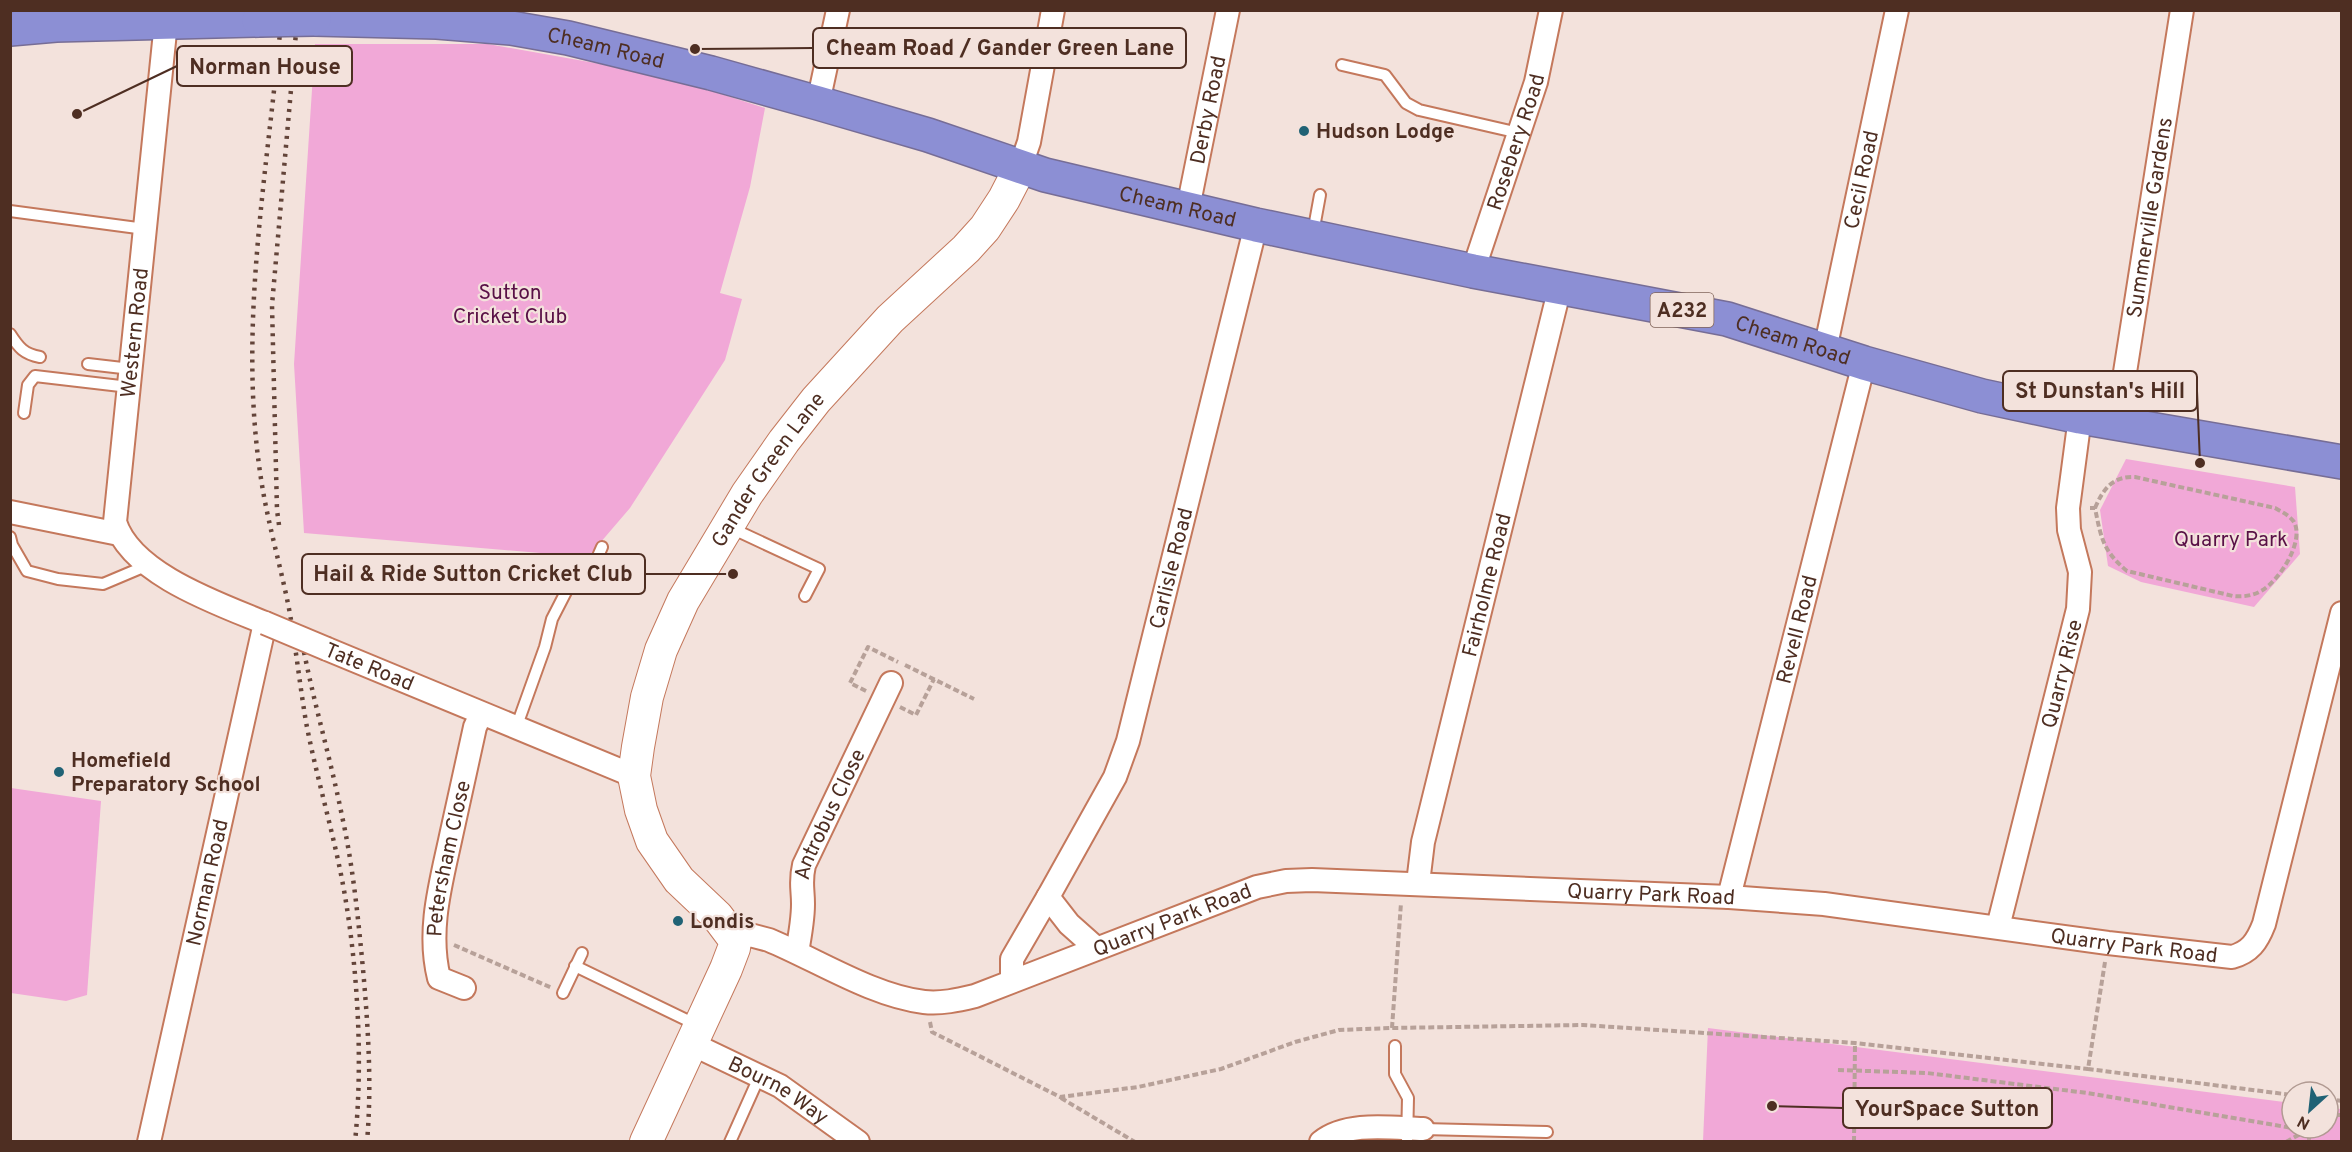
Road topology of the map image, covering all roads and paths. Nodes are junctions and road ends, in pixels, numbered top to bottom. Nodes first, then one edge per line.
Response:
1 (838, 10) edge
2 (1053, 10) edge
3 (1228, 10) edge
4 (1551, 10) edge
5 (1897, 10) edge
6 (2182, 10) edge
7 (331, 16) edge
8 (134, 17) edge
9 (512, 19) edge
10 (166, 22) junction
11 (10, 29) edge
12 (1046, 53) junction
13 (1096, 62) dead end
14 (1342, 65) dead end
15 (818, 103) junction
16 (1519, 133) junction
17 (1020, 168) junction
18 (1320, 195) dead end
19 (1188, 208) junction
20 (10, 211) edge
21 (1256, 225) junction
22 (145, 228) junction
23 (1312, 237) junction
24 (1473, 271) junction
25 (1560, 287) junction
26 (10, 334) edge
27 (1825, 350) junction
28 (40, 357) dead end
29 (1864, 363) junction
30 (88, 364) dead end
31 (130, 378) junction
32 (24, 413) dead end
33 (2080, 417) junction
34 (2117, 423) junction
35 (2342, 462) edge
36 (2068, 508) junction
37 (2095, 508) junction
38 (10, 512) edge
39 (728, 526) junction
40 (119, 534) junction
41 (10, 537) edge
42 (602, 547) dead end
43 (148, 564) junction
44 (806, 596) dead end
45 (2342, 613) edge
46 (265, 623) junction
47 (868, 647) dead end
48 (934, 679) junction
49 (891, 683) dead end
50 (974, 699) dead end
51 (481, 714) junction
52 (916, 715) dead end
53 (516, 728) junction
54 (634, 776) junction
55 (1410, 882) junction
56 (1048, 897) junction
57 (1729, 897) junction
58 (1998, 927) junction
59 (433, 935) junction
60 (735, 940) junction
61 (2108, 943) junction
62 (1096, 948) junction
63 (797, 952) junction
64 (582, 954) dead end
65 (576, 966) junction
66 (1012, 980) junction
67 (464, 988) dead end
68 (563, 993) joint
69 (925, 1002) junction
70 (1392, 1028) junction
71 (696, 1035) junction
72 (1855, 1043) junction
73 (1395, 1046) dead end
74 (2088, 1069) junction
75 (1838, 1070) dead end
76 (1854, 1071) junction
77 (760, 1075) junction
78 (2280, 1093) edge
79 (1060, 1097) junction
80 (2280, 1126) edge
81 (1547, 1132) dead end
82 (1412, 1133) edge
83 (149, 1142) edge
84 (646, 1142) edge
85 (730, 1142) edge
86 (858, 1142) edge
87 (1135, 1142) edge
88 (1321, 1142) edge
89 (1854, 1142) edge

1 - 15 street
2 - 12 street
3 - 19 street, Derby Road
4 - 16 street, Rosebery Road
5 - 27 street, Cecil Road
6 - 34 street, Summerville Gardens
7 - 9 highway, Cheam Road / A232
7 - 10 highway, Cheam Road / A232, bridge
8 - 10 highway, Cheam Road / A232
8 - 11 highway, Cheam Road / A232
9 - 15 highway, Cheam Road / A232
10 - 22 street, Western Road
12 - 13 lane
12 - 17 street
14 - 16 lane
15 - 17 highway, Cheam Road / A232
16 - 24 street, Rosebery Road
17 - 19 highway, Cheam Road / A232
17 - 39 street, Gander Green Lane
18 - 23 lane
19 - 21 highway, Cheam Road / A232
20 - 22 lane
21 - 23 highway, Cheam Road / A232
21 - 56 street, Carlisle Road
22 - 31 street, Western Road
23 - 24 highway, Cheam Road / A232
24 - 25 highway, Cheam Road / A232
25 - 27 highway, Cheam Road / A232
25 - 55 street, Fairholme Road
26 - 28 lane
27 - 29 highway, Cheam Road / A232
29 - 33 highway, Cheam Road / A232
29 - 57 street, Revell Road
30 - 31 lane
31 - 32 lane
31 - 40 street, Western Road
33 - 34 highway, Cheam Road / A232
33 - 36 street, Quarry Rise
34 - 35 highway, Cheam Road / A232
36 - 37 path
36 - 58 street, Quarry Rise
37 - 37 path
38 - 40 street
39 - 44 lane
39 - 54 street, Gander Green Lane
40 - 43 street, Tate Road
41 - 43 lane
42 - 53 lane
43 - 46 street, Tate Road
45 - 61 street, Quarry Park Road
46 - 51 street, Tate Road, bridge
46 - 83 street, Norman Road
47 - 48 path
48 - 50 path
48 - 52 path
49 - 63 street, Antrobus Close
51 - 53 street, Tate Road
51 - 59 street, Petersham Close
53 - 54 street, Tate Road
54 - 60 street, Gander Green Lane
55 - 57 street, Quarry Park Road
55 - 62 street, Quarry Park Road
55 - 70 path
56 - 62 street
56 - 66 street, Carlisle Road
57 - 58 street, Quarry Park Road
58 - 61 street, Quarry Park Road
59 - 67 street, Petersham Close
59 - 68 path
60 - 63 street, Quarry Park Road
60 - 71 street
61 - 74 path
62 - 66 street, Quarry Park Road
63 - 69 street, Quarry Park Road
64 - 65 lane
65 - 68 lane
65 - 71 lane
66 - 69 street, Quarry Park Road
69 - 79 path
70 - 72 path
70 - 79 path
71 - 77 street, Bourne Way
71 - 84 street
72 - 74 path
72 - 76 path
73 - 82 lane
74 - 78 path
75 - 76 path
76 - 80 path
76 - 89 path
77 - 85 lane
77 - 86 street, Bourne Way
79 - 87 path
81 - 82 lane
82 - 88 street

